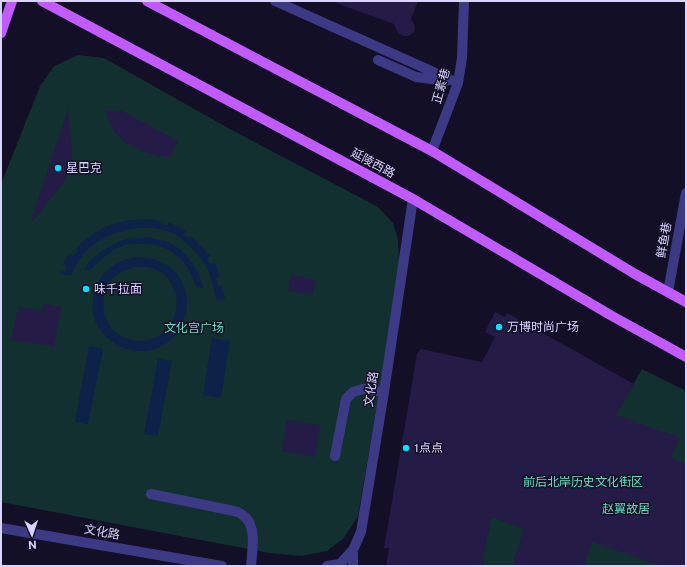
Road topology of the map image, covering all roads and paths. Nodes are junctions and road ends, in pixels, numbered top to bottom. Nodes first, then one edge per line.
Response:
1 (12, 1) edge
2 (42, 1) edge
3 (147, 1) edge
4 (276, 1) edge
5 (464, 1) edge
6 (1, 34) edge
7 (378, 60) dead end
8 (458, 83) junction
9 (432, 151) junction
10 (686, 193) edge
11 (412, 199) junction
12 (668, 292) junction
13 (686, 302) edge
14 (686, 357) edge
15 (384, 392) junction
16 (335, 456) dead end
17 (151, 494) dead end
18 (1, 528) edge
19 (353, 550) junction
20 (222, 566) edge
21 (251, 566) edge
22 (327, 566) edge
23 (353, 566) edge

1 - 6 main road
2 - 11 main road, 延陵西路
3 - 9 main road
4 - 8 street
5 - 8 street, 正素巷
7 - 8 street
8 - 9 street, 正素巷
9 - 12 main road
10 - 12 street, 鲜鱼巷
11 - 14 main road, 延陵西路
11 - 15 street, 文化路
12 - 13 main road
15 - 16 street
15 - 19 street, 文化路
17 - 21 street
18 - 20 street, 文化路
19 - 22 street, 文化路
19 - 23 street

